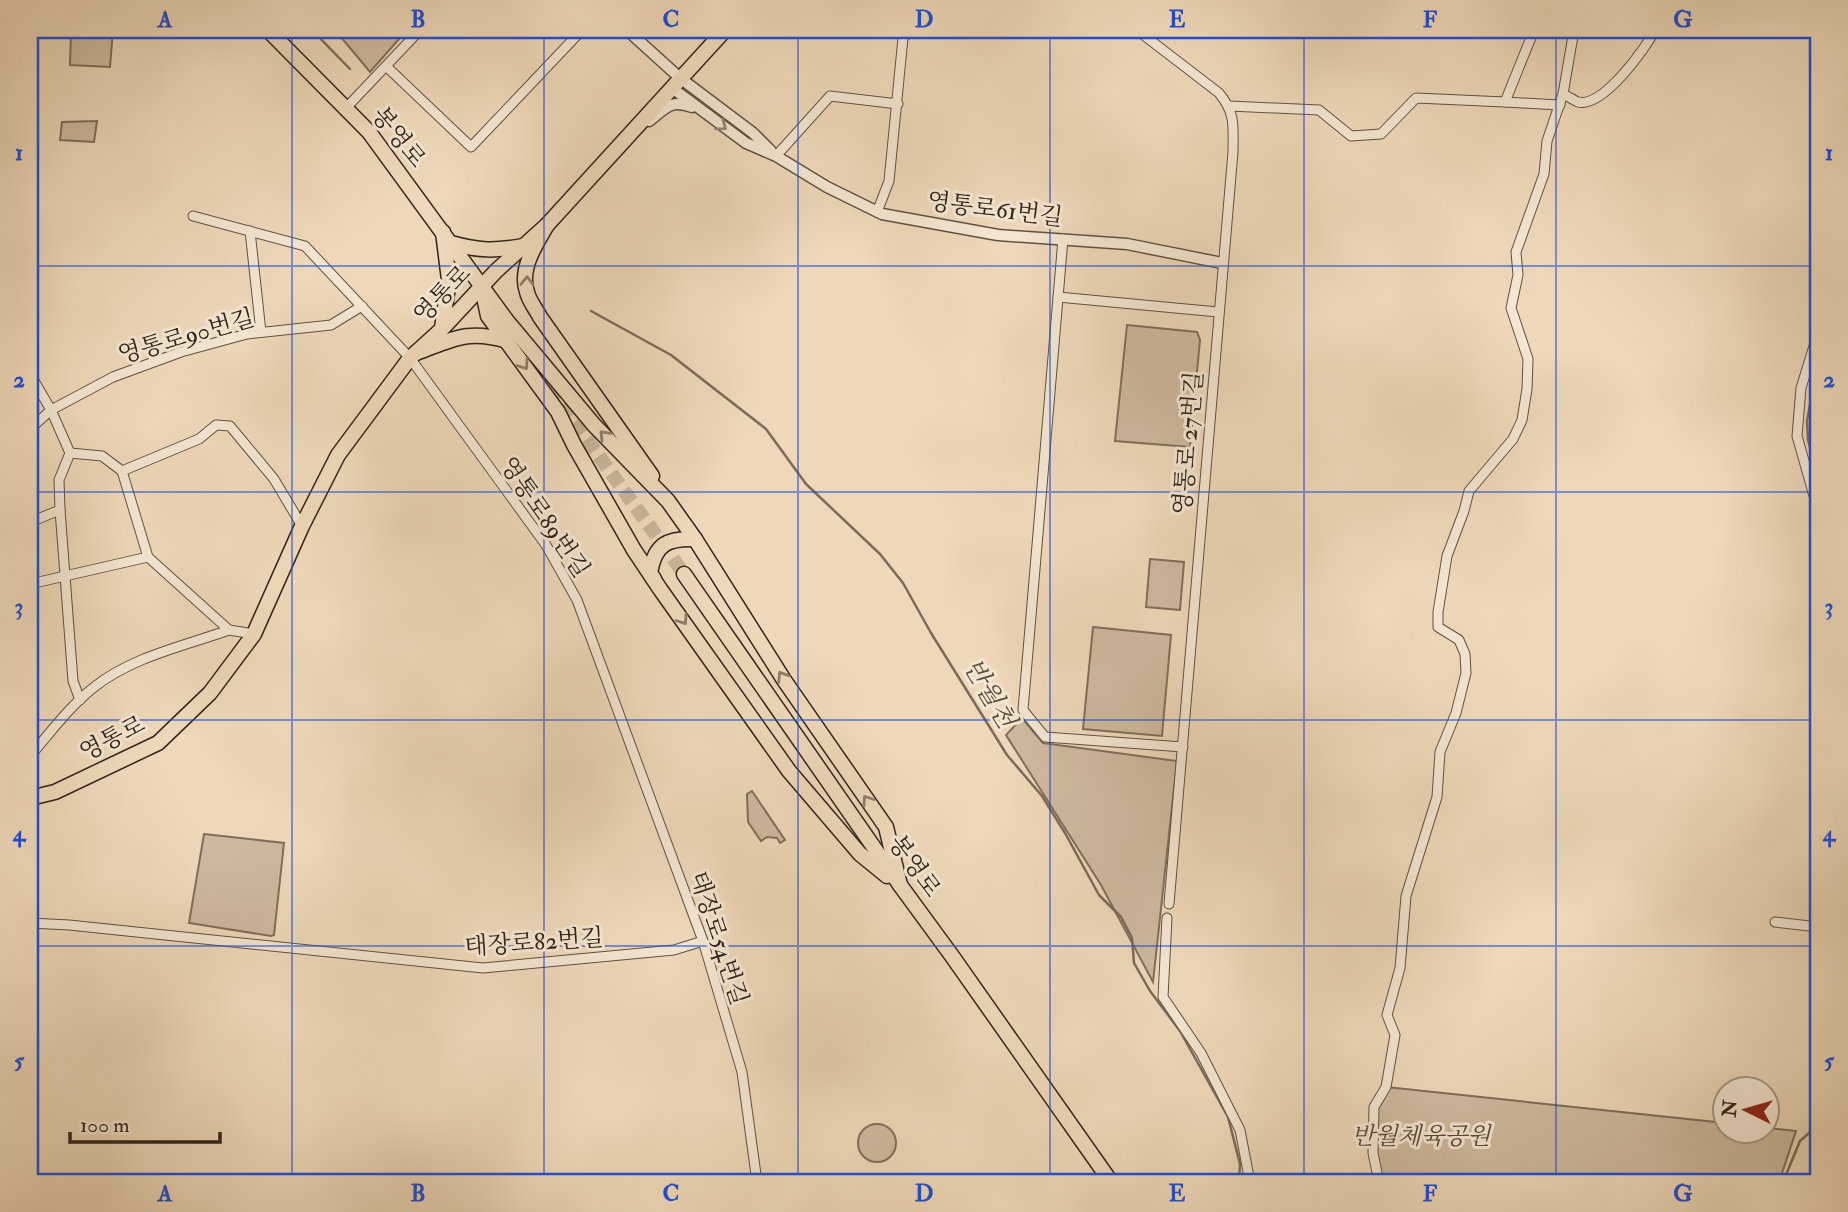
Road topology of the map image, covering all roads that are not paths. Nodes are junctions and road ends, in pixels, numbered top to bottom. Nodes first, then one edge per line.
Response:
1 (268, 30) edge
2 (421, 30) edge
3 (582, 30) edge
4 (626, 30) edge
5 (725, 30) edge
6 (911, 30) edge
7 (1137, 30) edge
8 (1534, 30) edge
9 (1574, 30) edge
10 (1655, 30) edge
11 (387, 66) junction
12 (676, 83) junction
13 (1563, 94) junction
14 (1505, 102) junction
15 (898, 104) junction
16 (1560, 105) junction
17 (1230, 106) junction
18 (346, 108) junction
19 (699, 110) junction
20 (626, 136) junction
21 (776, 156) junction
22 (877, 212) junction
23 (193, 216) dead end
24 (547, 225) junction
25 (250, 231) junction
26 (447, 238) junction
27 (1063, 239) junction
28 (524, 246) junction
29 (1223, 262) junction
30 (482, 285) junction
31 (1058, 297) junction
32 (362, 306) junction
33 (1218, 312) junction
34 (442, 329) junction
35 (261, 332) junction
36 (1818, 333) edge
37 (508, 341) junction
38 (413, 355) junction
39 (30, 374) edge
40 (51, 410) junction
41 (30, 429) edge
42 (70, 453) junction
43 (122, 471) junction
44 (668, 501) junction
45 (60, 510) junction
46 (1818, 510) edge
47 (30, 522) edge
48 (302, 526) junction
49 (695, 539) junction
50 (148, 557) junction
51 (684, 574) tunnel mouth
52 (64, 576) junction
53 (30, 584) edge
54 (660, 589) junction
55 (229, 630) junction
56 (254, 634) junction
57 (80, 700) junction
58 (618, 713) joint
59 (1183, 747) junction
60 (30, 756) edge
61 (30, 798) edge
62 (900, 885) junction
63 (1169, 904) dead end
64 (1167, 918) dead end
65 (1775, 922) dead end
66 (30, 923) edge
67 (1818, 927) edge
68 (702, 942) junction
69 (757, 1182) edge
70 (1111, 1182) edge
71 (1250, 1182) edge
72 (1379, 1182) edge

1 - 18 main road, 봉영로
2 - 11 street
3 - 11 street
4 - 12 street
5 - 12 main road, 영통로
6 - 15 street
7 - 17 street
8 - 14 street
9 - 13 street
10 - 13 street
11 - 18 street
12 - 19 street
12 - 20 main road, 영통로
12 - 21 street
13 - 16 street
14 - 16 street
14 - 17 street
15 - 21 street
15 - 22 street
16 - 72 street
17 - 29 street, 영통로 27번길
18 - 26 main road, 봉영로
19 - 20 street
19 -> 21 street
20 - 24 main road, 영통로
21 - 22 street, 영통로61번길
22 - 27 street, 영통로61번길
23 - 25 street
24 - 28 main road, 영통로
44 -> 24 main road
25 - 32 street
25 - 35 street
26 - 28 main road
26 - 30 main road, 봉영로
26 - 34 main road
27 - 29 street, 영통로61번길
27 - 31 street
28 - 30 main road, 영통로
29 - 33 street, 영통로 27번길
30 - 34 main road, 영통로
30 - 37 main road
44 -> 30 main road, 봉영로
31 - 33 street
31 - 59 street
32 - 35 street, 영통로90번길
32 - 38 street
33 - 59 street, 영통로 27번길
34 - 38 main road, 영통로
35 - 40 street, 영통로90번길
36 - 46 street
37 - 38 main road
37 -> 54 main road
38 - 48 main road, 영통로
38 - 58 street, 영통로89번길
39 - 40 street
40 - 41 street, 영통로90번길
40 - 42 street
42 - 43 street
42 - 45 street
43 - 48 street
43 - 50 street
44 - 49 main road
45 - 47 street
45 - 52 street
48 - 56 main road, 영통로
49 - 54 main road
62 -> 49 main road
50 - 52 street
50 - 55 street
51 - 62 main road, 봉영로
52 - 53 street
52 - 57 street
54 -> 62 main road
55 - 56 street
55 - 57 street
56 - 61 main road, 영통로
57 - 60 street
58 - 68 street, 태장로54번길
59 - 63 street, 영통로 27번길
62 - 70 main road, 봉영로
64 - 71 street
65 - 67 street
66 - 68 street, 태장로82번길
68 - 69 street, 태장로54번길

